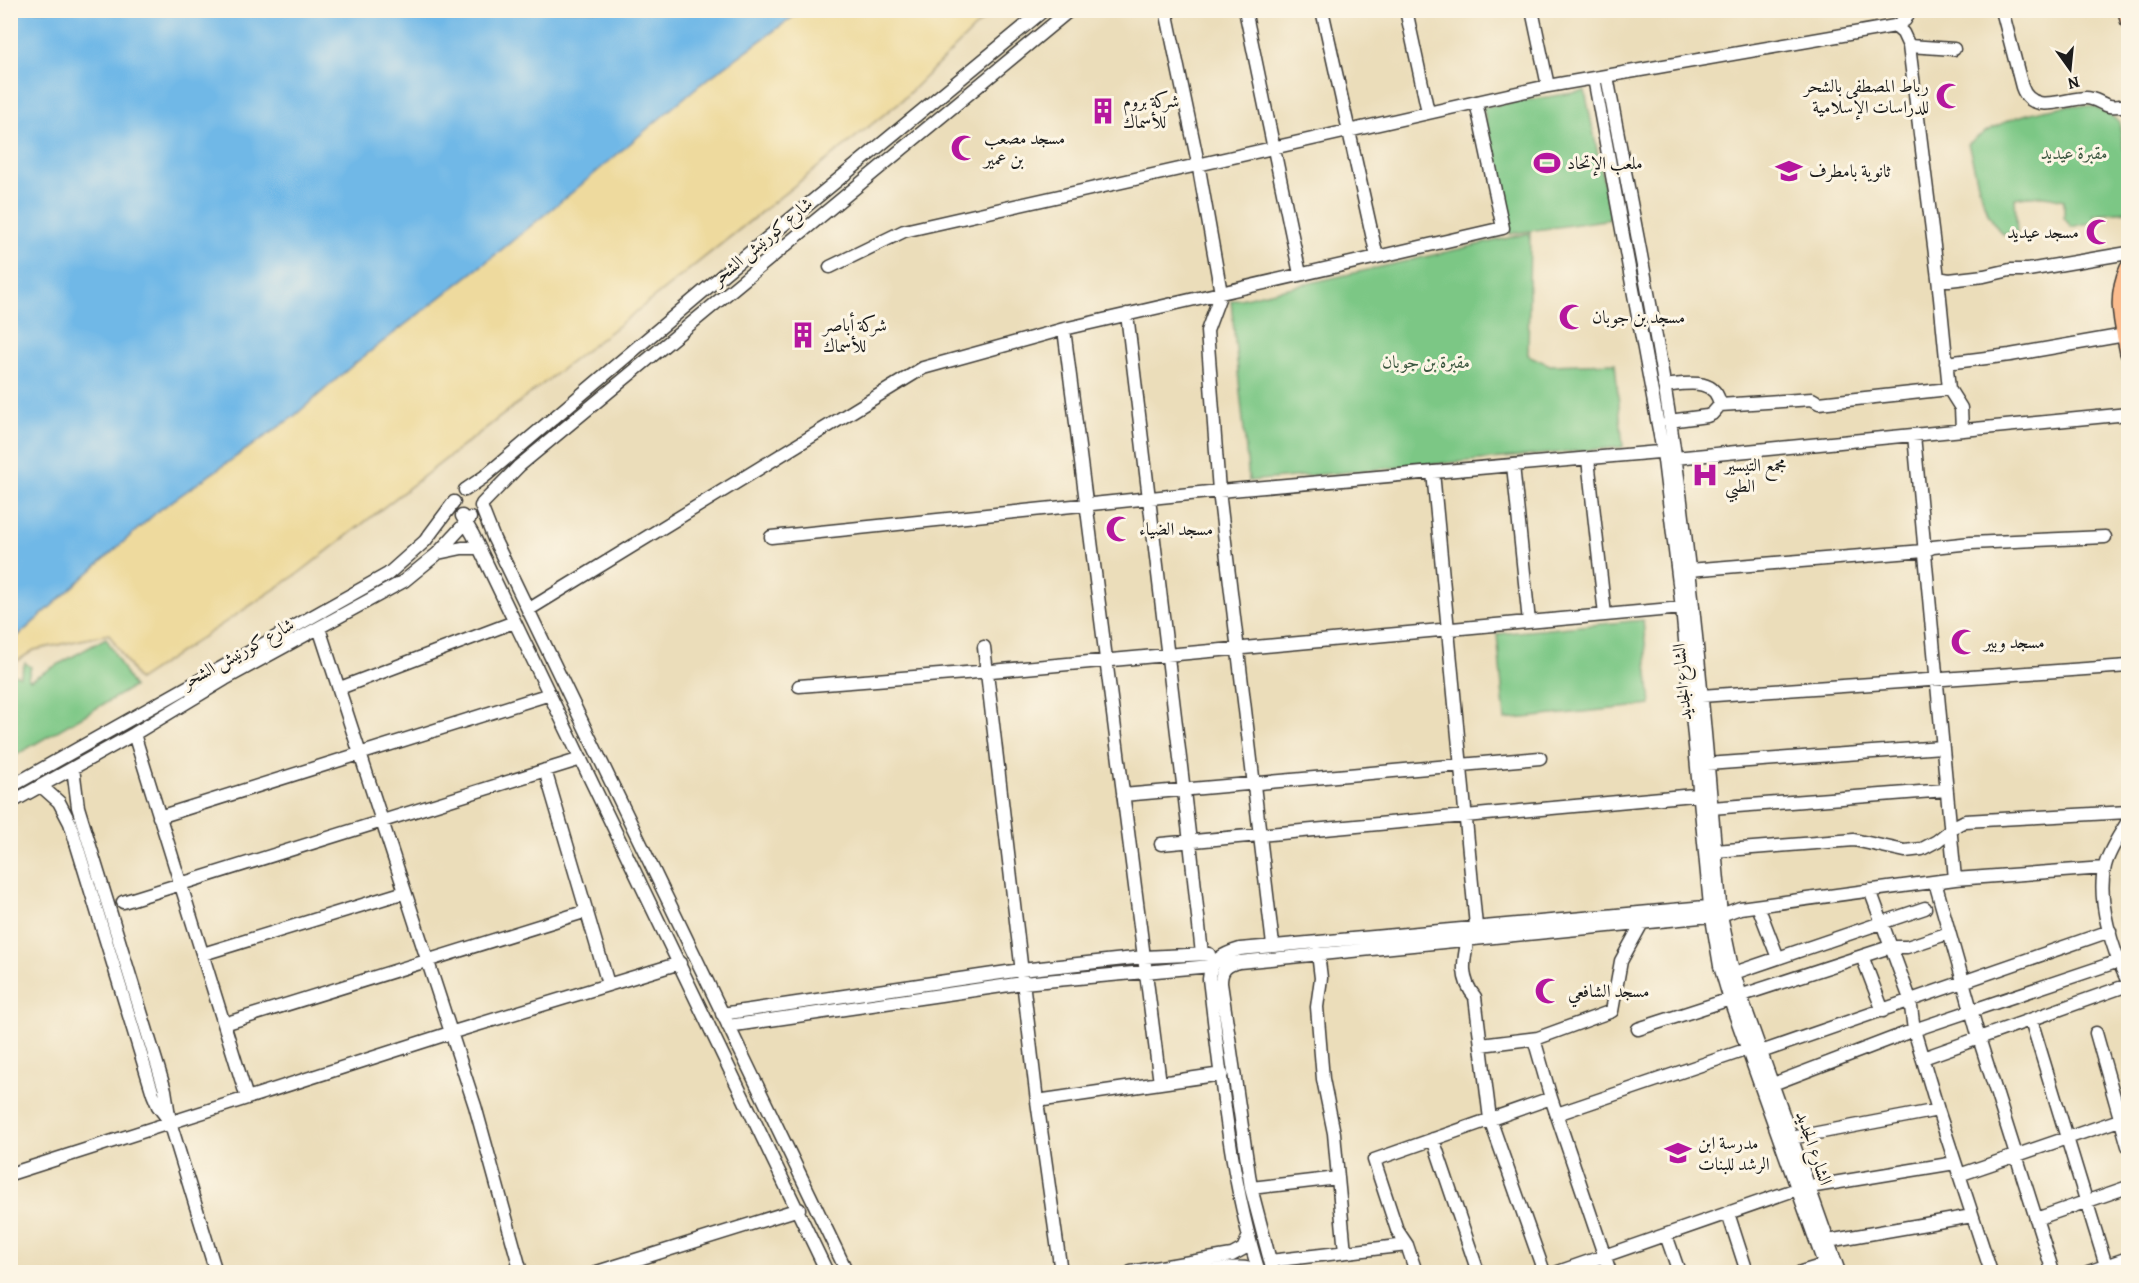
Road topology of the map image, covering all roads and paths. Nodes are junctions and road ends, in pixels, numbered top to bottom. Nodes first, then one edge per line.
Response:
1 (1044, 10) edge
2 (1070, 10) edge
3 (1166, 10) edge
4 (1245, 10) edge
5 (1322, 10) edge
6 (1406, 10) edge
7 (1532, 10) edge
8 (1910, 10) edge
9 (2002, 10) edge
10 (2126, 10) edge
11 (2128, 20) edge
12 (1895, 26) junction
13 (1009, 39) junction
14 (1909, 46) junction
15 (1954, 49) dead end
16 (1020, 51) junction
17 (1607, 76) junction
18 (1594, 78) junction
19 (1548, 86) junction
20 (1476, 102) junction
21 (2128, 105) edge
22 (1428, 112) junction
23 (1348, 130) junction
24 (1273, 146) junction
25 (1198, 163) junction
26 (2128, 253) edge
27 (1377, 257) junction
28 (830, 267) dead end
29 (2128, 268) edge
30 (725, 273) junction
31 (1300, 274) junction
32 (1938, 278) junction
33 (738, 285) junction
34 (1221, 293) junction
35 (1127, 314) junction
36 (1064, 329) junction
37 (2125, 335) junction
38 (2128, 353) edge
39 (1946, 363) junction
40 (1664, 386) junction
41 (1949, 389) junction
42 (1720, 405) junction
43 (2128, 414) edge
44 (1669, 421) junction
45 (1962, 430) junction
46 (1914, 435) junction
47 (1671, 454) junction
48 (1588, 459) junction
49 (1513, 465) junction
50 (1432, 472) junction
51 (465, 490) junction
52 (1219, 491) junction
53 (1149, 498) junction
54 (454, 502) junction
55 (1086, 504) junction
56 (482, 505) junction
57 (466, 519) junction
58 (771, 537) dead end
59 (2104, 537) dead end
60 (479, 548) junction
61 (1924, 550) junction
62 (437, 554) junction
63 (1689, 570) junction
64 (1683, 608) junction
65 (528, 610) junction
66 (1605, 615) junction
67 (514, 622) junction
68 (1529, 622) junction
69 (319, 628) junction
70 (1448, 630) junction
71 (984, 647) dead end
72 (1238, 649) junction
73 (1168, 656) junction
74 (1106, 661) junction
75 (2128, 666) edge
76 (987, 671) junction
77 (222, 674) junction
78 (1936, 680) junction
79 (799, 686) dead end
80 (340, 688) junction
81 (550, 694) junction
82 (1701, 696) junction
83 (134, 734) junction
84 (1942, 747) junction
85 (361, 754) junction
86 (1540, 758) dead end
87 (581, 759) junction
88 (1707, 764) junction
89 (1460, 765) junction
90 (73, 768) junction
91 (545, 770) junction
92 (1253, 783) junction
93 (41, 786) junction
94 (10, 788) edge
95 (1184, 789) junction
96 (1946, 790) junction
97 (1704, 794) junction
98 (1123, 795) junction
99 (10, 803) edge
100 (1711, 808) junction
101 (2128, 812) edge
102 (159, 817) junction
103 (1465, 817) junction
104 (2128, 821) edge
105 (382, 822) junction
106 (1950, 832) junction
107 (1259, 835) junction
108 (1190, 842) junction
109 (1161, 844) dead end
110 (1715, 851) junction
111 (2104, 868) junction
112 (1955, 879) junction
113 (1935, 882) junction
114 (180, 883) junction
115 (1870, 890) junction
116 (405, 892) junction
117 (123, 902) dead end
118 (1758, 906) junction
119 (1925, 908) dead end
120 (587, 911) junction
121 (1716, 911) junction
122 (1882, 922) junction
123 (1642, 923) junction
124 (1476, 926) junction
125 (2110, 931) junction
126 (1949, 933) junction
127 (1468, 939) junction
128 (1273, 945) junction
129 (1890, 946) junction
130 (1318, 953) junction
131 (203, 954) junction
132 (1202, 954) junction
133 (1225, 954) junction
134 (1862, 956) junction
135 (1144, 957) junction
136 (1778, 958) junction
137 (2124, 959) edge
138 (426, 960) junction
139 (680, 963) junction
140 (1211, 966) junction
141 (1146, 970) junction
142 (1734, 974) junction
143 (1022, 976) junction
144 (1963, 982) junction
145 (608, 984) junction
146 (2128, 984) edge
147 (1736, 998) junction
148 (1910, 999) junction
149 (1883, 1011) junction
150 (1972, 1012) junction
151 (722, 1014) junction
152 (2031, 1020) junction
153 (224, 1024) junction
154 (728, 1026) junction
155 (1638, 1029) dead end
156 (1914, 1030) junction
157 (2096, 1033) dead end
158 (450, 1034) junction
159 (1979, 1038) junction
160 (1534, 1039) junction
161 (1481, 1045) junction
162 (1748, 1049) junction
163 (1761, 1052) junction
164 (1923, 1058) junction
165 (1222, 1074) junction
166 (1160, 1083) junction
167 (1773, 1084) junction
168 (247, 1098) junction
169 (1551, 1098) junction
170 (1036, 1101) junction
171 (1938, 1110) junction
172 (1557, 1114) junction
173 (2125, 1118) edge
174 (1490, 1119) junction
175 (170, 1122) junction
176 (2067, 1137) junction
177 (1791, 1138) junction
178 (1433, 1139) junction
179 (2128, 1146) edge
180 (2016, 1155) junction
181 (1957, 1169) junction
182 (799, 1173) junction
183 (10, 1174) edge
184 (1338, 1178) junction
185 (784, 1180) junction
186 (2128, 1187) edge
187 (1251, 1188) junction
188 (1803, 1188) junction
189 (2087, 1202) junction
190 (799, 1209) junction
191 (1728, 1213) junction
192 (1972, 1216) junction
193 (2036, 1219) junction
194 (1666, 1235) junction
195 (1248, 1238) junction
196 (1828, 1241) junction
197 (1407, 1245) junction
198 (1345, 1252) junction
199 (1605, 1256) junction
200 (2128, 1258) edge
201 (1272, 1267) edge
202 (1198, 1269) edge
203 (1825, 1269) edge
204 (2107, 1269) edge
205 (216, 1272) edge
206 (521, 1272) edge
207 (597, 1272) edge
208 (827, 1272) edge
209 (847, 1272) edge
210 (1061, 1272) edge
211 (1131, 1272) edge
212 (1259, 1272) edge
213 (1416, 1272) edge
214 (1478, 1272) edge
215 (1544, 1272) edge
216 (1558, 1272) edge
217 (1610, 1272) edge
218 (1679, 1272) edge
219 (1747, 1272) edge
220 (1801, 1272) edge
221 (1839, 1272) edge
222 (1991, 1272) edge
223 (2053, 1272) edge
224 (2088, 1272) edge

1 - 13 street, شارع كورنيش الشحر
2 - 16 street, شارع كورنيش الشحر
3 - 25 street
4 - 24 street
5 - 23 street
6 - 22 street
7 - 19 street
8 - 12 street
9 - 21 street
10 - 11 main road
12 - 14 street
12 - 17 street
13 - 16 street
13 - 30 street, شارع كورنيش الشحر
14 - 15 street
14 - 32 street
16 - 33 street, شارع كورنيش الشحر
17 - 18 street
17 - 40 street, الشارع الجديد
18 - 19 street
18 - 47 street, الشارع الجديد
19 - 20 street
20 - 22 street
20 - 27 street
22 - 23 street
23 - 24 street
23 - 27 street
24 - 25 street
24 - 31 street
25 - 28 street
25 - 34 street
26 - 32 street
27 - 31 street
29 - 37 main road
30 - 33 street
30 - 51 street, شارع كورنيش الشحر
31 - 34 street
32 - 39 street
33 - 56 street, شارع كورنيش الشحر
34 - 35 street
34 - 52 street
35 - 36 street
35 - 53 street
36 - 55 street
36 - 65 street
37 - 38 main road
37 - 39 street
39 - 41 street
40 - 42 street
40 - 44 street, الشارع الجديد
41 - 42 street
41 - 45 street
42 - 44 street
43 - 45 street
44 - 47 street, الشارع الجديد
45 - 46 street
46 - 47 street
46 - 61 street
47 - 48 street
47 - 63 street, الشارع الجديد
47 - 64 street, الشارع الجديد
48 - 49 street
48 - 66 street
49 - 50 street
49 - 68 street
50 - 52 street
50 - 70 street
51 - 54 street
51 - 56 street
52 - 53 street
52 - 72 street
53 - 55 street
53 - 73 street
54 - 57 street
54 - 77 street, شارع كورنيش الشحر
55 - 58 street
55 - 74 street
56 - 57 street
56 - 65 street
57 - 60 street
57 - 62 street, شارع كورنيش الشحر
59 - 61 street
60 - 62 street
60 - 67 street
61 - 63 street
61 - 78 street
62 - 69 street, شارع كورنيش الشحر
63 - 82 street, الشارع الجديد
64 - 66 street
64 - 97 street, الشارع الجديد
65 - 151 street
66 - 68 street
67 - 80 street
67 - 81 street
68 - 70 street
69 - 77 street, شارع كورنيش الشحر
69 - 80 street
70 - 72 street
70 - 89 street
71 - 76 street
72 - 73 street
72 - 92 street
73 - 74 street
73 - 95 street
74 - 76 street
74 - 98 street
75 - 78 street
76 - 79 street
76 - 143 street
77 - 83 street, شارع كورنيش الشحر
77 - 94 street, شارع كورنيش الشحر
78 - 82 street
78 - 84 street
80 - 85 street
81 - 85 street
81 - 87 street
82 - 88 street, الشارع الجديد
83 - 90 street, شارع كورنيش الشحر
83 - 102 street
84 - 88 street
84 - 96 street
85 - 102 street
85 - 105 street
86 - 89 street
87 - 91 street
87 - 139 street
88 - 97 street, الشارع الجديد
89 - 92 street
89 - 103 street
90 - 93 street, شارع كورنيش الشحر
90 - 175 street
91 - 105 street
91 - 120 street
92 - 95 street
92 - 107 street
93 - 99 street, شارع كورنيش الشحر
93 - 175 street
95 - 98 street
95 - 108 street
96 - 100 street
96 - 106 street
97 - 100 street, الشارع الجديد
97 - 103 street
97 - 121 street, الشارع الجديد
98 - 135 street
100 - 110 street, الشارع الجديد
101 - 106 street
102 - 114 street
103 - 107 street
103 - 124 street
104 - 111 street
105 - 114 street
105 - 116 street
106 - 110 street
106 - 112 street
107 - 108 street
107 - 128 street
108 - 109 street
108 - 132 street
110 - 121 street, الشارع الجديد
111 - 112 street
111 - 125 street
112 - 113 street
113 - 115 street
113 - 126 street
114 - 117 street
114 - 131 street
115 - 118 street
115 - 122 street
116 - 131 street
116 - 138 street
118 - 121 street
118 - 136 street
119 - 122 street
120 - 138 street
120 - 145 street
121 - 123 street
121 - 124 street
121 - 142 street, الشارع الجديد
121 - 147 street, الشارع الجديد
122 - 129 street
122 - 136 street
123 - 127 street
123 - 160 street
124 - 128 street
125 - 137 street
125 - 144 street
126 - 129 street
126 - 144 street
127 - 130 street
127 - 161 street
128 - 133 street
129 - 134 street
129 - 148 street
130 - 184 street
130 - 187 street
131 - 153 street
132 - 133 street
132 - 135 street
133 - 140 street
134 - 147 street
134 - 149 street
135 - 141 street
135 - 143 street
136 - 142 street
137 - 146 street
137 - 150 street
138 - 153 street
138 - 158 street
139 - 145 street
139 - 185 street
140 - 141 street
140 - 165 street
141 - 143 street
141 - 166 street
142 - 147 street, الشارع الجديد
143 - 151 street
143 - 154 street
143 - 170 street
144 - 148 street
144 - 150 street
145 - 158 street
146 - 152 street
147 - 155 street
147 - 162 street, الشارع الجديد
147 - 163 street, الشارع الجديد
148 - 149 street
148 - 156 street
149 - 163 street
150 - 156 street
150 - 159 street
151 - 154 street
152 - 159 street
152 - 176 street
153 - 168 street
154 - 182 street
156 - 164 street
156 - 167 street
157 - 173 street
158 - 168 street
158 - 206 street
159 - 164 street
159 - 180 street
160 - 161 street
160 - 169 street
161 - 174 street
162 - 172 street
162 - 188 street, الشارع الجديد
163 - 167 street, الشارع الجديد
164 - 171 street
165 - 166 street
165 - 195 street
166 - 170 street
167 - 177 street, الشارع الجديد
168 - 175 street
169 - 172 street
169 - 174 street
170 - 210 street
171 - 177 street
171 - 181 street
172 - 199 street
173 - 176 street
173 - 179 street
174 - 178 street
174 - 215 street
175 - 183 street
175 - 205 street
176 - 180 street
176 - 189 street
177 - 188 street, الشارع الجديد
178 - 197 street
178 - 214 street
180 - 181 street
180 - 193 street
181 - 188 street
181 - 192 street
182 - 185 street
182 - 209 street
184 - 187 street
184 - 198 street
185 - 190 street
186 - 189 street
187 - 201 street
188 - 191 street
188 - 196 street, الشارع الجديد
188 - 203 street, الشارع الجديد
189 - 193 street
189 - 204 street
190 - 207 street
190 - 208 street
191 - 194 street
191 - 219 street
192 - 196 street
192 - 222 street
193 - 223 street
194 - 199 street
194 - 218 street
195 - 202 street
195 - 212 street
196 - 221 street, الشارع الجديد
197 - 198 street
197 - 213 street
198 - 201 street
199 - 216 street
199 - 217 street
200 - 204 street
202 - 211 street
202 - 212 street
203 - 220 street
204 - 224 street

